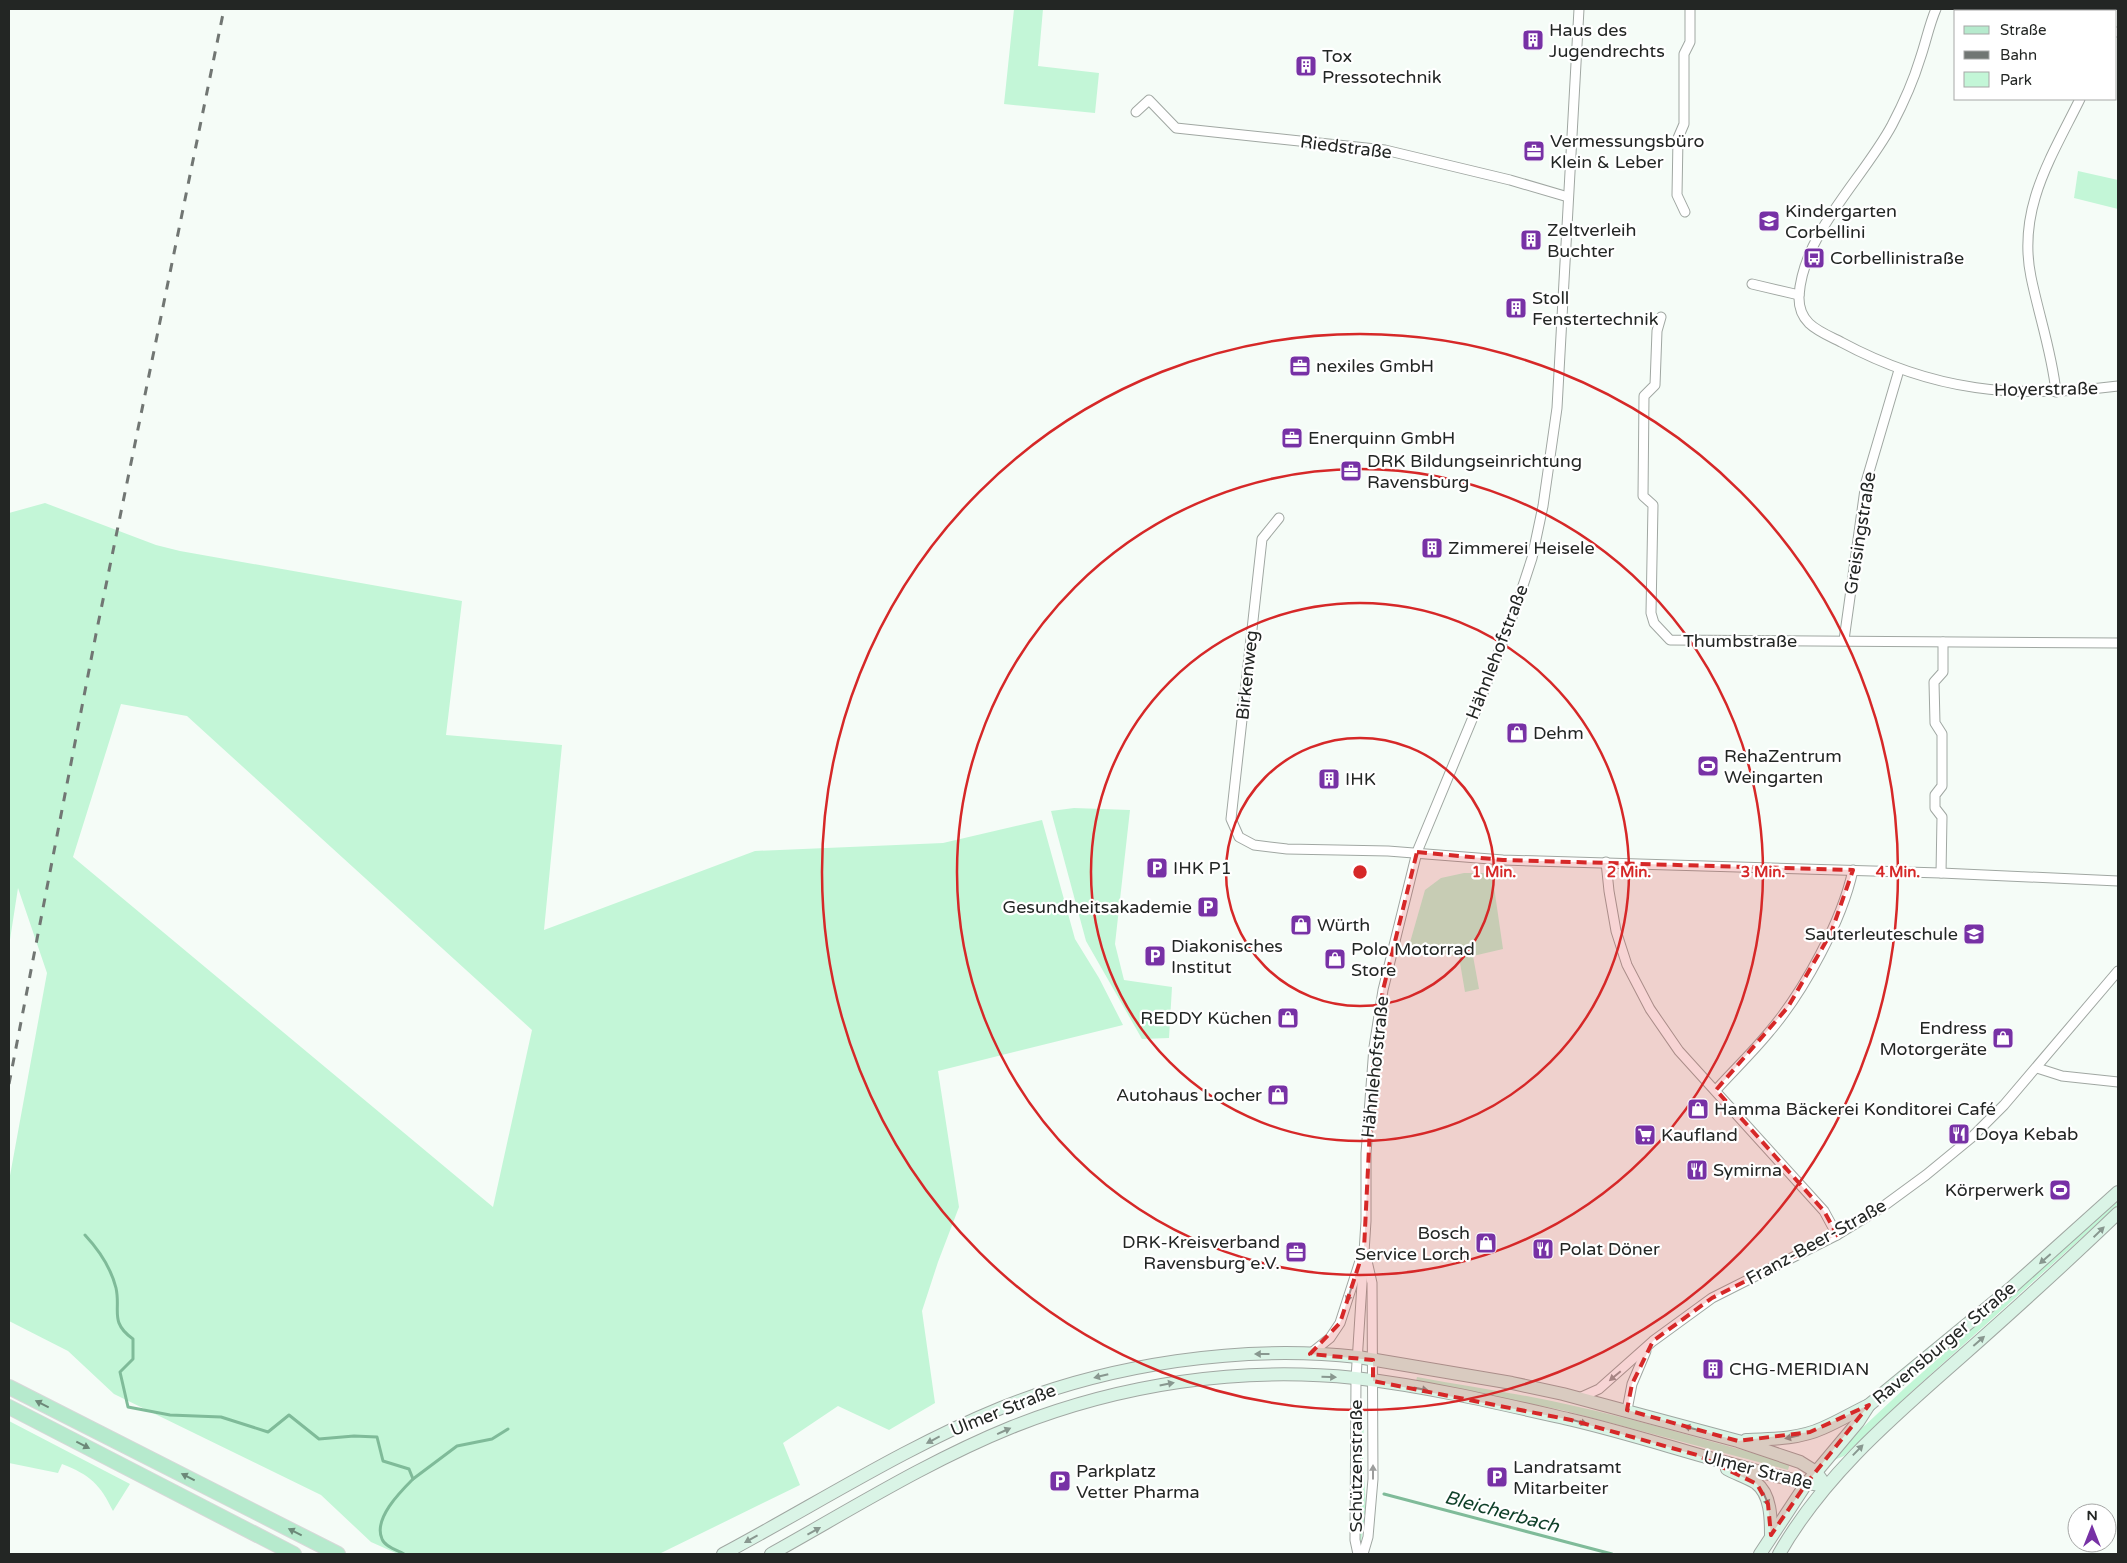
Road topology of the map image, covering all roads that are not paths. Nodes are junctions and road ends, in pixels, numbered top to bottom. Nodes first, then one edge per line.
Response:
1 (1579, 9) edge
2 (1690, 9) edge
3 (1936, 9) edge
4 (2080, 100) edge
5 (1136, 112) dead end
6 (1568, 197) junction
7 (1685, 212) dead end
8 (1752, 284) dead end
9 (1800, 295) junction
10 (1661, 317) dead end
11 (1899, 370) junction
12 (2118, 386) edge
13 (2056, 392) junction
14 (1279, 518) dead end
15 (1844, 640) junction
16 (1943, 642) junction
17 (2118, 643) edge
18 (1417, 852) junction
19 (1606, 862) junction
20 (1853, 870) junction
21 (1941, 873) junction
22 (2118, 881) edge
23 (2118, 971) edge
24 (2037, 1068) junction
25 (2118, 1082) edge
26 (1716, 1090) junction
27 (2118, 1192) edge
28 (2118, 1213) edge
29 (1837, 1234) junction
30 (1364, 1249) junction
31 (1647, 1349) junction
32 (1310, 1354) junction
33 (1358, 1357) junction
34 (1373, 1360) junction
35 (1356, 1378) junction
36 (1373, 1381) junction
37 (9, 1387) edge
38 (1579, 1398) junction
39 (1869, 1405) junction
40 (9, 1407) edge
41 (1627, 1410) junction
42 (1738, 1441) junction
43 (1697, 1455) junction
44 (1816, 1472) junction
45 (1806, 1484) junction
46 (1826, 1486) junction
47 (1771, 1535) junction
48 (294, 1554) edge
49 (338, 1554) edge
50 (723, 1554) edge
51 (771, 1554) edge
52 (1358, 1554) edge
53 (1363, 1554) edge
54 (1760, 1554) edge
55 (1778, 1554) edge

1 - 6 street, Hähnlehofstraße
2 - 7 street
3 - 9 street
4 - 13 street
5 - 6 street, Riedstraße
6 - 18 street, Hähnlehofstraße
8 - 9 street
9 - 11 street, Hoyerstraße
10 - 15 street, Thumbstraße
11 - 13 street, Hoyerstraße
11 - 15 street, Greisingstraße
12 - 13 street, Hoyerstraße
14 - 18 street, Birkenweg
15 - 16 street, Thumbstraße
16 - 17 street, Thumbstraße
16 - 21 street
18 - 19 street
18 - 30 street, Hähnlehofstraße
19 - 20 street
19 - 26 street
20 - 21 street
20 - 26 street
21 - 22 street
23 - 24 street, Franz-Beer-Straße
24 - 25 street
24 - 29 street, Franz-Beer-Straße
26 - 29 street
27 -> 39 main road, Ravensburger Straße
46 -> 28 main road, Ravensburger Straße
29 - 31 street, Franz-Beer-Straße
30 -> 32 street
30 - 33 street
30 - 34 street
31 -> 38 street, Franz-Beer-Straße
31 - 41 street, Franz-Beer-Straße
32 - 33 main road, Ulmer Straße
32 -> 50 main road, Ulmer Straße
33 - 34 main road, Ulmer Straße
33 - 35 street
34 - 36 street
34 - 38 main road, Ulmer Straße
35 - 36 main road, Ulmer Straße
51 -> 35 main road, Ulmer Straße
35 - 52 street, Schützenstraße
36 -> 43 main road, Ulmer Straße
53 -> 36 street, Schützenstraße
49 -> 37 main road
38 - 41 main road, Ulmer Straße
39 -> 42 main road
39 - 44 main road, Ravensburger Straße
40 -> 48 main road
42 -> 41 main road, Ulmer Straße
42 - 44 main road, Ulmer Straße
43 - 45 main road, Ulmer Straße
43 -> 47 main road
44 - 45 main road, Ravensburger Straße
44 - 46 main road, Ulmer Straße
45 - 46 main road, Ulmer Straße
45 - 47 main road, Ravensburger Straße
46 - 55 main road, Ravensburger Straße
47 - 54 main road, Ravensburger Straße

